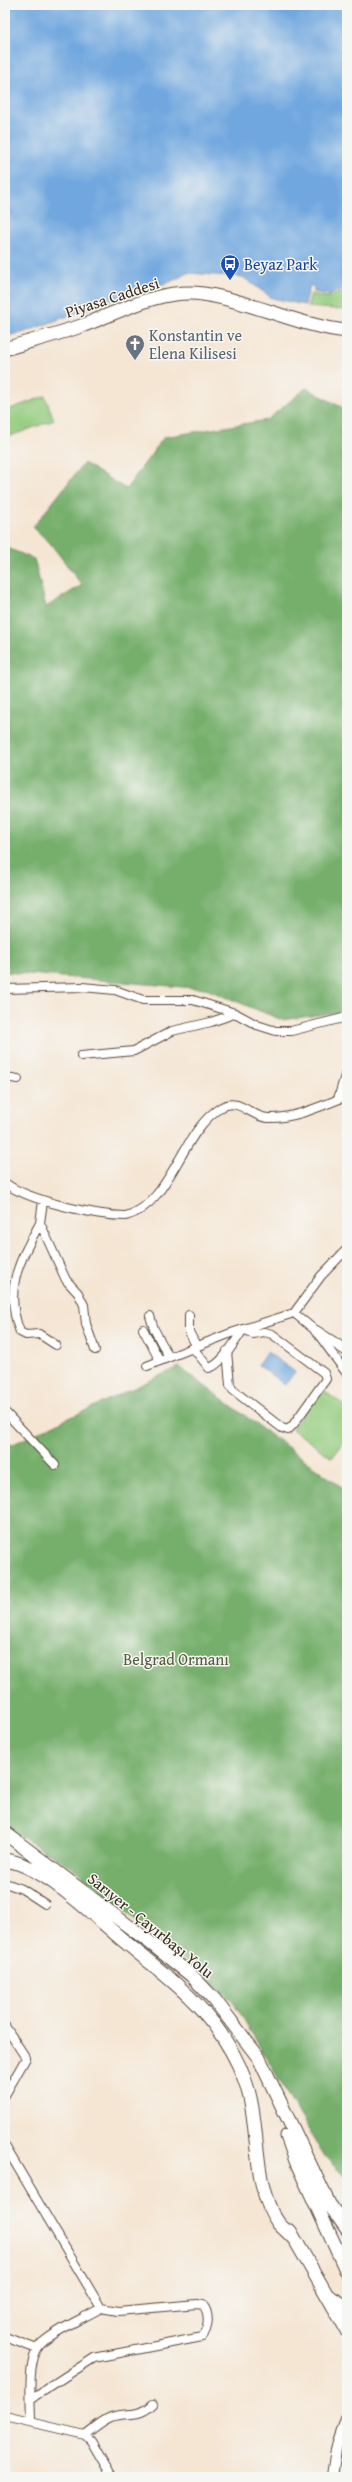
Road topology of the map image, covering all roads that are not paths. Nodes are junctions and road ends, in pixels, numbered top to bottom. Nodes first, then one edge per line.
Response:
1 (347, 331) edge
2 (5, 348) edge
3 (5, 988) edge
4 (235, 1013) junction
5 (347, 1017) edge
6 (82, 1056) dead end
7 (347, 1069) edge
8 (5, 1077) edge
9 (18, 1079) dead end
10 (347, 1096) edge
11 (338, 1099) junction
12 (5, 1183) edge
13 (43, 1201) junction
14 (40, 1223) junction
15 (347, 1249) edge
16 (294, 1313) junction
17 (189, 1315) dead end
18 (150, 1316) dead end
19 (143, 1329) dead end
20 (244, 1329) junction
21 (316, 1331) junction
22 (56, 1345) dead end
23 (195, 1347) junction
24 (95, 1350) dead end
25 (227, 1351) junction
26 (347, 1351) edge
27 (170, 1357) junction
28 (160, 1361) junction
29 (147, 1366) dead end
30 (347, 1374) edge
31 (5, 1412) edge
32 (55, 1465) dead end
33 (5, 1834) edge
34 (5, 1860) edge
35 (5, 1883) edge
36 (45, 1904) dead end
37 (5, 2026) edge
38 (5, 2095) edge
39 (281, 2108) junction
40 (5, 2146) edge
41 (347, 2229) edge
42 (347, 2272) edge
43 (328, 2296) junction
44 (347, 2307) edge
45 (101, 2308) junction
46 (347, 2330) edge
47 (5, 2337) edge
48 (37, 2349) junction
49 (32, 2398) junction
50 (153, 2404) dead end
51 (5, 2416) edge
52 (347, 2416) edge
53 (31, 2422) junction
54 (84, 2435) junction
55 (112, 2477) edge
56 (332, 2477) edge

1 - 2 main road, Piyasa Caddesi
3 - 4 street
4 - 5 street
4 - 6 street
7 - 11 street
8 - 9 street
10 - 11 street
11 - 13 street
12 - 13 street
13 - 14 street
14 - 22 street
14 - 24 street
15 - 16 street
16 - 20 street
16 - 21 street
17 - 23 street
18 - 27 street
19 - 28 street
20 - 23 street
20 - 25 street
20 - 25 street
21 - 26 street
21 - 30 street
23 - 25 street
23 - 27 street
27 - 28 street
28 - 29 street
31 - 32 street
33 - 39 main road, Sarıyer - Çayırbaşı Yolu
34 - 43 main road
35 - 36 street
37 - 38 street
39 - 41 main road, Sarıyer - Çayırbaşı Yolu
39 - 42 main road
40 - 45 street
43 - 44 main road
43 - 46 main road
45 - 48 street
45 - 49 street
47 - 48 street
48 - 49 street
49 - 53 street
50 - 54 street
51 - 53 street
52 - 56 street
53 - 54 street
54 - 55 street

